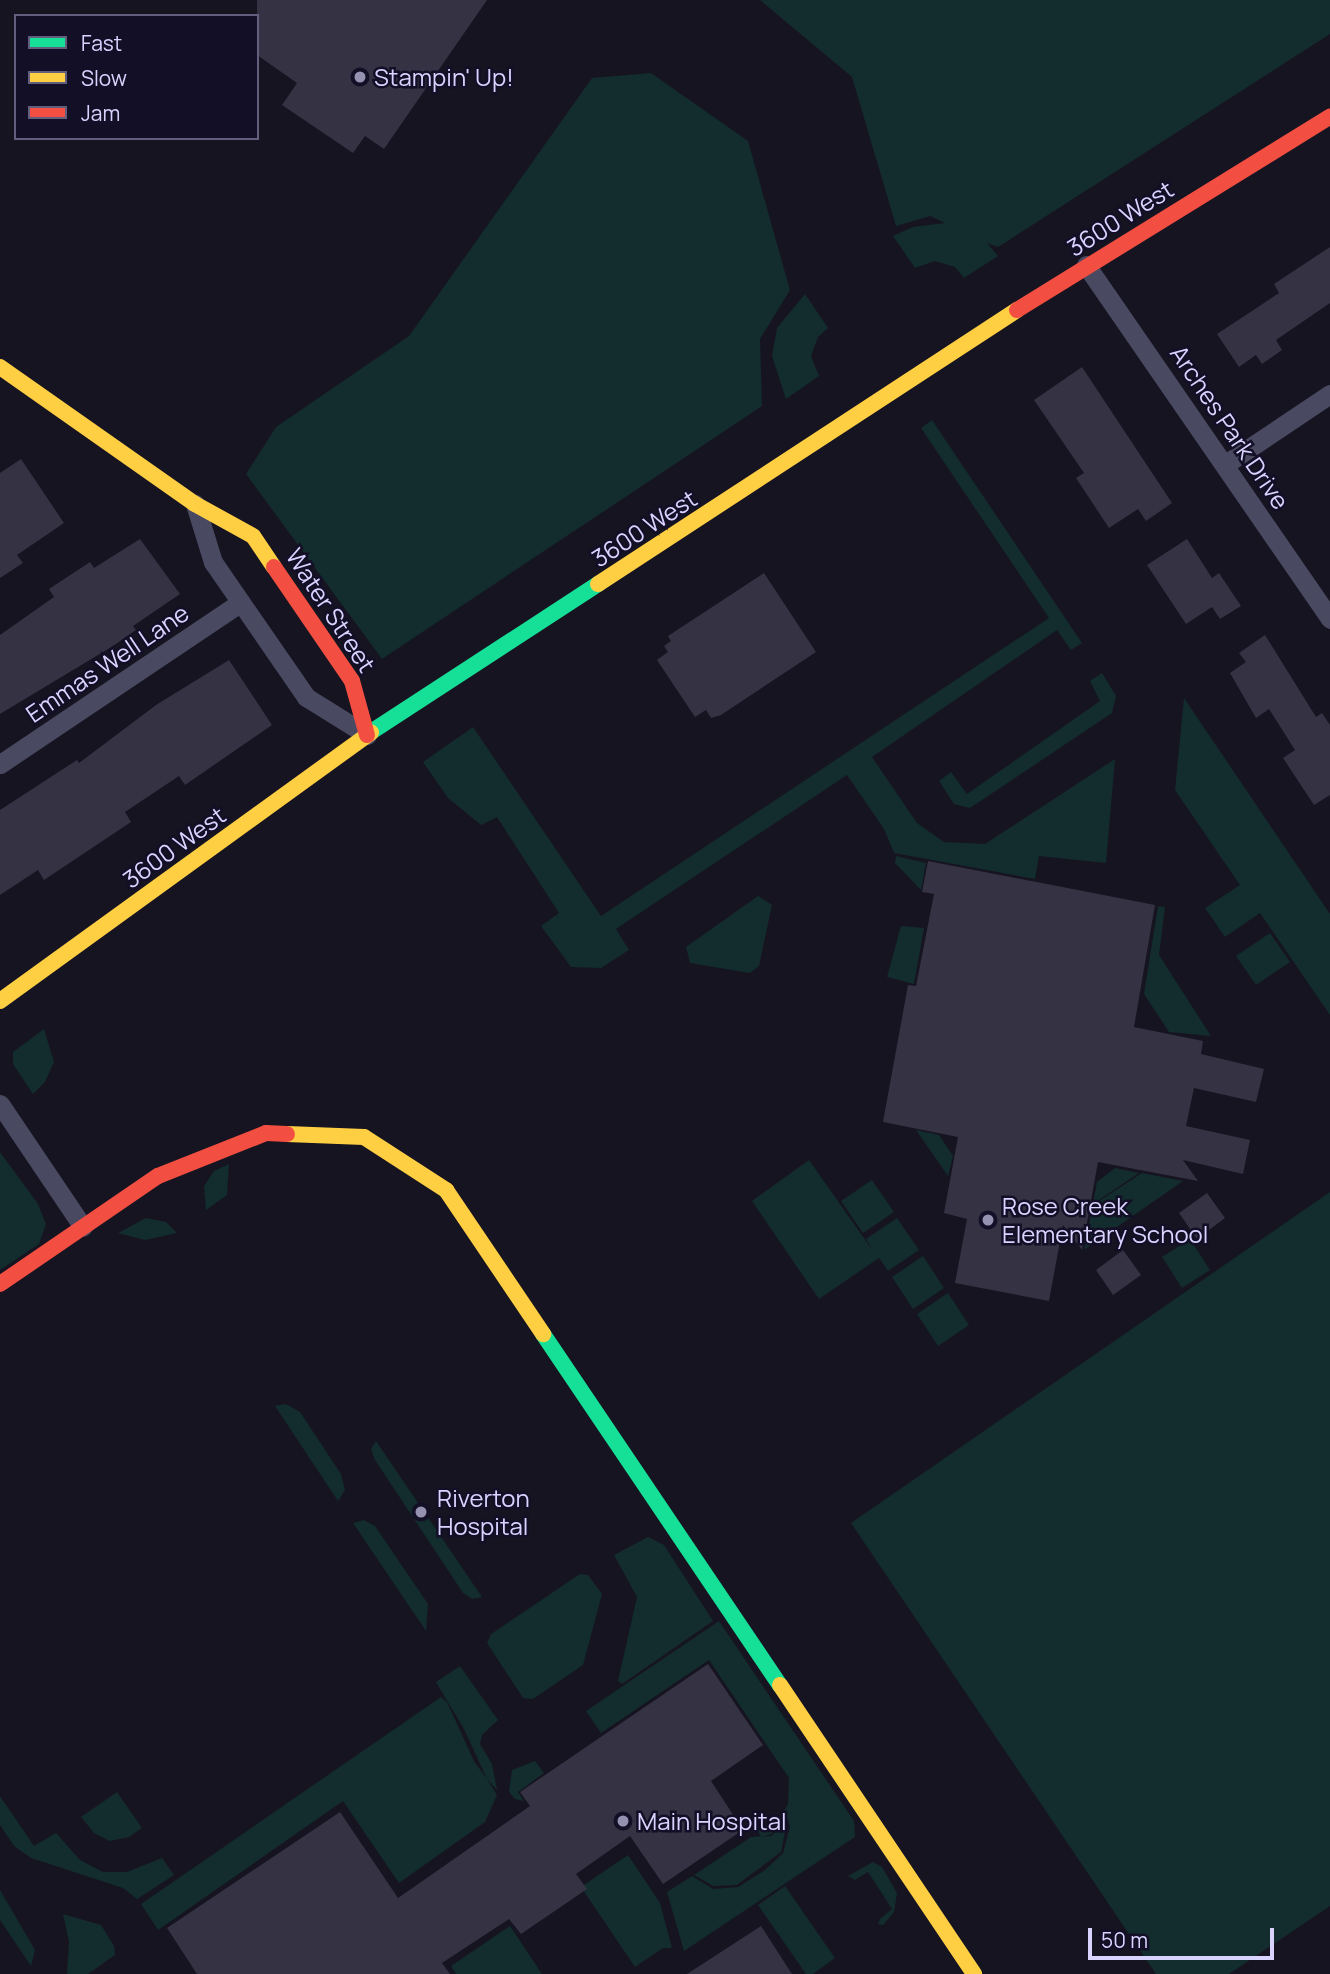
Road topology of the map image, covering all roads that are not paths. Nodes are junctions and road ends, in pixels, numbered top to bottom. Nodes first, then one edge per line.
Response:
1 (1330, 117) edge
2 (1086, 265) junction
3 (2, 372) edge
4 (1330, 394) edge
5 (1227, 463) junction
6 (195, 504) junction
7 (241, 602) junction
8 (1330, 619) edge
9 (367, 735) junction
10 (0, 764) edge
11 (0, 1002) edge
12 (0, 1104) edge
13 (83, 1227) junction
14 (0, 1284) edge
15 (974, 1974) edge

1 - 2 street, 3600 West
2 - 5 street, Arches Park Drive
2 - 9 street, 3600 West
3 - 6 street, Water Street
4 - 5 street
5 - 8 street, Arches Park Drive
6 - 7 street
6 - 9 street, Water Street
7 - 9 street
7 - 10 street, Emmas Well Lane
9 - 11 street, 3600 West
12 - 13 street
13 - 14 street
13 - 15 street

